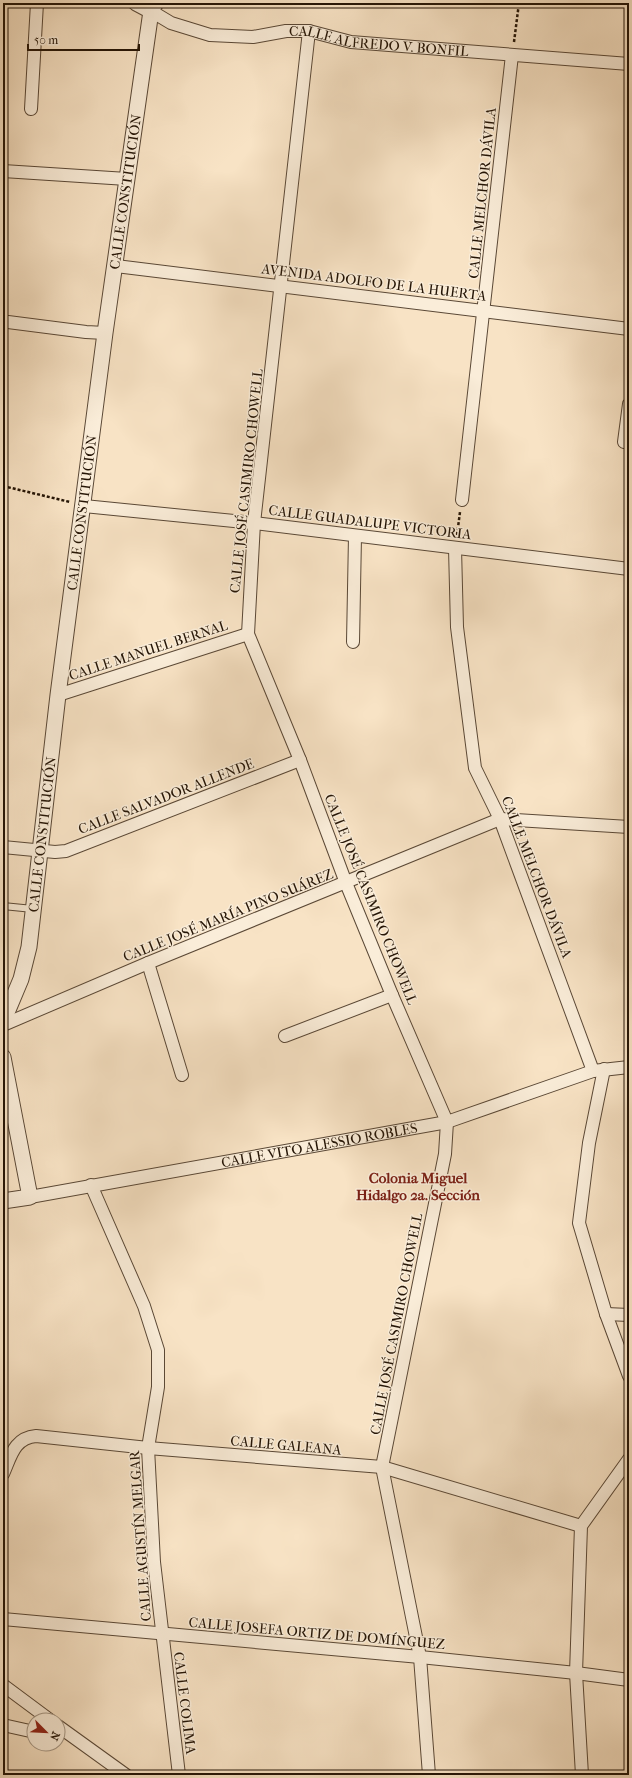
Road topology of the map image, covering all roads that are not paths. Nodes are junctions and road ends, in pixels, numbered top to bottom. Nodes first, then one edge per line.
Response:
1 (37, 3) edge
2 (136, 3) edge
3 (154, 7) edge
4 (309, 31) junction
5 (512, 55) junction
6 (629, 64) edge
7 (31, 109) dead end
8 (3, 171) edge
9 (127, 179) junction
10 (116, 266) junction
11 (282, 286) junction
12 (484, 311) junction
13 (8, 322) dead end
14 (629, 329) edge
15 (105, 333) junction
16 (629, 404) edge
17 (624, 442) dead end
18 (462, 500) road end
19 (84, 506) junction
20 (254, 523) junction
21 (354, 536) junction
22 (455, 548) junction
23 (629, 569) edge
24 (248, 634) junction
25 (353, 642) dead end
26 (58, 695) junction
27 (300, 760) junction
28 (500, 819) junction
29 (629, 827) edge
30 (3, 848) edge
31 (40, 850) junction
32 (346, 883) junction
33 (3, 906) edge
34 (33, 909) junction
35 (148, 963) junction
36 (392, 995) junction
37 (3, 1022) edge
38 (3, 1025) edge
39 (285, 1036) dead end
40 (3, 1057) edge
41 (629, 1067) edge
42 (599, 1070) junction
43 (182, 1075) dead end
44 (447, 1122) junction
45 (91, 1185) junction
46 (30, 1197) junction
47 (3, 1201) edge
48 (606, 1314) junction
49 (629, 1315) edge
50 (629, 1376) edge
51 (148, 1448) junction
52 (629, 1459) edge
53 (382, 1467) junction
54 (3, 1474) edge
55 (581, 1526) junction
56 (3, 1619) edge
57 (162, 1634) junction
58 (420, 1658) junction
59 (576, 1673) junction
60 (629, 1680) edge
61 (3, 1685) edge
62 (39, 1712) edge
63 (3, 1725) edge
64 (26, 1730) edge
65 (66, 1732) edge
66 (126, 1775) edge
67 (179, 1775) edge
68 (429, 1775) edge
69 (582, 1775) edge

1 - 7 street
2 - 3 street, CALLE ALFREDO V. BONFIL
3 - 4 street, CALLE ALFREDO V. BONFIL
3 - 9 street, CALLE CONSTITUCIÓN
4 - 5 street, CALLE ALFREDO V. BONFIL
4 - 11 street, CALLE JOSÉ CASIMIRO CHOWELL
5 - 6 street, CALLE ALFREDO V. BONFIL
5 - 12 street, CALLE MELCHOR DÁVILA
8 - 9 street
9 - 10 street, CALLE CONSTITUCIÓN
10 - 11 street, AVENIDA ADOLFO DE LA HUERTA
10 - 15 street, CALLE CONSTITUCIÓN
11 - 12 street, AVENIDA ADOLFO DE LA HUERTA
11 - 20 street, CALLE JOSÉ CASIMIRO CHOWELL
12 - 14 street, AVENIDA ADOLFO DE LA HUERTA
12 - 18 street, CALLE MELCHOR DÁVILA
13 - 15 street
15 - 19 street, CALLE CONSTITUCIÓN
16 - 17 street
19 - 20 street, CALLE GUADALUPE VICTORIA
19 - 26 street, CALLE CONSTITUCIÓN
20 - 21 street, CALLE GUADALUPE VICTORIA
20 - 24 street, CALLE JOSÉ CASIMIRO CHOWELL
21 - 22 street, CALLE GUADALUPE VICTORIA
21 - 25 street
22 - 23 street, CALLE GUADALUPE VICTORIA
22 - 28 street, CALLE MELCHOR DÁVILA
24 - 26 street, CALLE MANUEL BERNAL
24 - 27 street, CALLE JOSÉ CASIMIRO CHOWELL
26 - 31 street, CALLE CONSTITUCIÓN
27 - 31 street, CALLE SALVADOR ALLENDE
27 - 32 street, CALLE JOSÉ CASIMIRO CHOWELL
28 - 29 street, CALLE JOSÉ MARÍA PINO SUÁREZ
28 - 32 street, CALLE JOSÉ MARÍA PINO SUÁREZ
28 - 42 street, CALLE MELCHOR DÁVILA
30 - 31 street, CALLE SALVADOR ALLENDE
31 - 34 street, CALLE CONSTITUCIÓN
32 - 35 street, CALLE JOSÉ MARÍA PINO SUÁREZ
32 - 36 street, CALLE JOSÉ CASIMIRO CHOWELL
33 - 34 lane
34 - 37 street, CALLE CONSTITUCIÓN
35 - 38 street, CALLE JOSÉ MARÍA PINO SUÁREZ
35 - 43 street
36 - 39 street
36 - 44 street, CALLE JOSÉ CASIMIRO CHOWELL
40 - 46 street
41 - 42 street, CALLE VITO ALESSIO ROBLES
42 - 44 street, CALLE VITO ALESSIO ROBLES
42 - 48 street
44 - 45 street, CALLE VITO ALESSIO ROBLES
44 - 53 street, CALLE JOSÉ CASIMIRO CHOWELL
45 - 46 street, CALLE VITO ALESSIO ROBLES
45 - 51 street, CALLE AGUSTÍN MELGAR
46 - 47 street, CALLE VITO ALESSIO ROBLES
48 - 49 street
48 - 50 street
51 - 53 street, CALLE GALEANA
51 - 54 street, CALLE GALEANA
51 - 57 street, CALLE AGUSTÍN MELGAR
52 - 55 street
53 - 55 street, CALLE GALEANA
53 - 58 street, CALLE JOSÉ CASIMIRO CHOWELL
55 - 59 street
56 - 57 street, CALLE JOSEFA ORTIZ DE DOMÍNGUEZ
57 - 58 street, CALLE JOSEFA ORTIZ DE DOMÍNGUEZ
57 - 67 street, CALLE COLIMA
58 - 59 street, CALLE JOSEFA ORTIZ DE DOMÍNGUEZ
58 - 68 street, CALLE JOSÉ CASIMIRO CHOWELL
59 - 60 street, CALLE JOSEFA ORTIZ DE DOMÍNGUEZ
59 - 69 street
61 - 62 street
63 - 64 street
65 - 66 street

